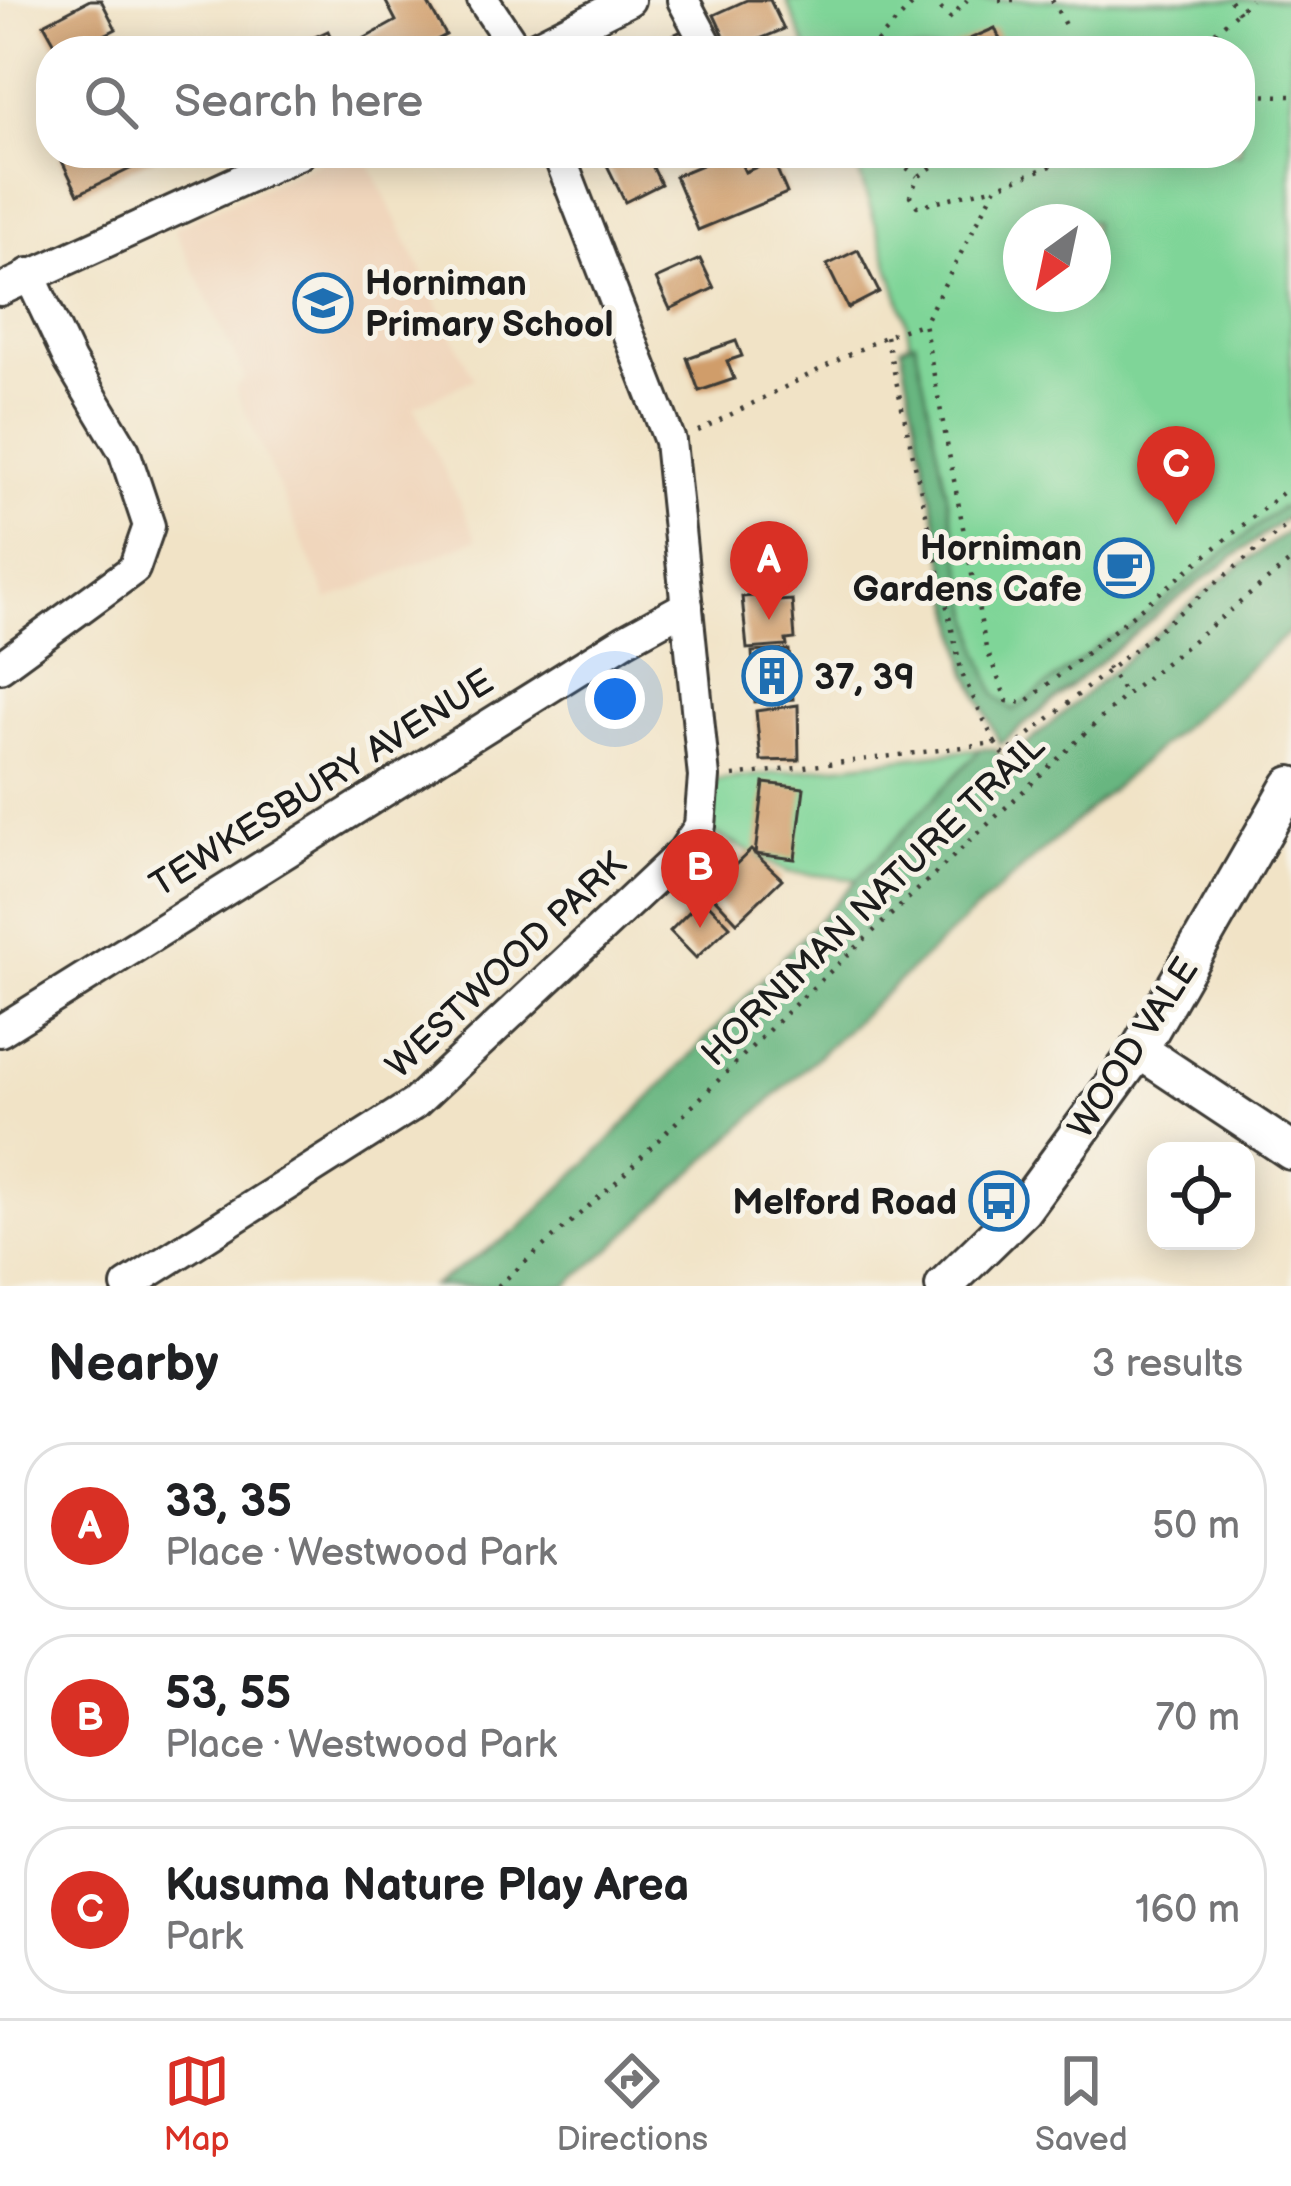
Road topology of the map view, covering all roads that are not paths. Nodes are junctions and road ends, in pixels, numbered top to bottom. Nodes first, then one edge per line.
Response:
1 (483, 0) edge
2 (629, 0) edge
3 (683, 0) edge
4 (508, 36) edge
5 (557, 36) edge
6 (702, 36) edge
7 (266, 168) edge
8 (564, 168) edge
9 (29, 274) junction
10 (0, 290) edge
11 (687, 606) junction
12 (0, 667) edge
13 (1291, 785) edge
14 (0, 1031) edge
15 (1139, 1050) junction
16 (1291, 1151) edge
17 (127, 1286) edge
18 (944, 1286) edge

1 - 4 street
2 - 5 street
3 - 6 street
7 - 9 street
8 - 11 street, WESTWOOD PARK
9 - 10 street
9 - 12 street
11 - 14 street, TEWKESBURY AVENUE
11 - 17 street, WESTWOOD PARK
13 - 15 street, WOOD VALE
15 - 16 street
15 - 18 street, WOOD VALE

